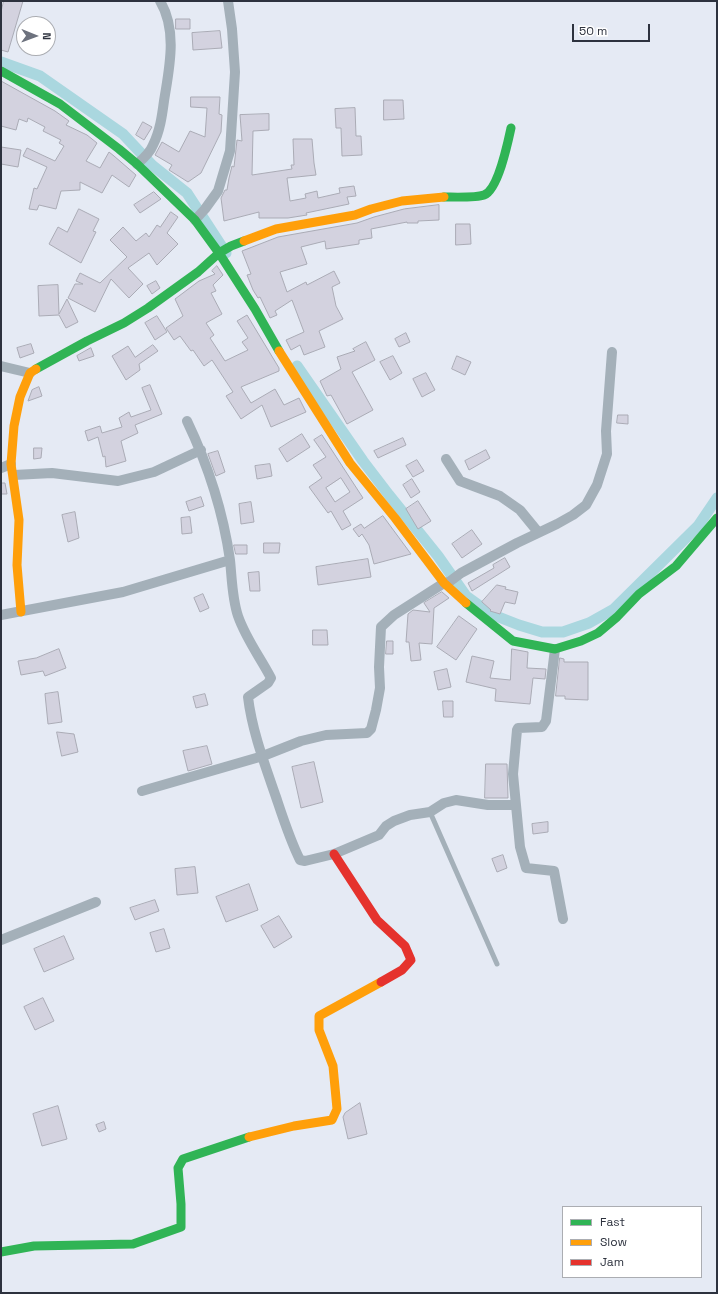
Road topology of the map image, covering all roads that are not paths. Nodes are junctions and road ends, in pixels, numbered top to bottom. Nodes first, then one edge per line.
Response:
1 (160, 1) edge
2 (228, 1) edge
3 (1, 71) edge
4 (510, 128) dead end
5 (139, 163) junction
6 (200, 215) junction
7 (224, 250) junction
8 (612, 352) dead end
9 (2, 364) edge
10 (30, 373) junction
11 (187, 421) dead end
12 (201, 450) junction
13 (446, 459) dead end
14 (11, 464) junction
15 (1, 468) edge
16 (14, 475) junction
17 (717, 518) edge
18 (538, 532) junction
19 (230, 560) junction
20 (447, 582) junction
21 (20, 612) junction
22 (1, 615) edge
23 (555, 649) junction
24 (263, 756) junction
25 (142, 791) dead end
26 (516, 804) junction
27 (430, 812) junction
28 (334, 854) junction
29 (96, 902) dead end
30 (563, 919) dead end
31 (1, 940) edge
32 (497, 964) dead end
33 (1, 1252) edge

1 - 5 street
2 - 6 street
3 - 5 street
4 - 7 street
5 - 6 street
6 - 7 street
7 - 10 street
7 - 20 street
8 - 18 street
9 - 10 street
10 - 14 street
11 - 12 street
12 - 16 street
12 - 19 street
13 - 18 street
14 - 15 street
14 - 16 street
16 - 21 street
17 - 23 street
18 - 20 street
19 - 21 street
19 - 24 street
20 - 23 street
20 - 24 street
21 - 22 street
23 - 26 street
24 - 25 street
24 - 28 street
26 - 27 street
26 - 30 street
27 - 28 street
27 - 32 lane
28 - 33 street
29 - 31 street

